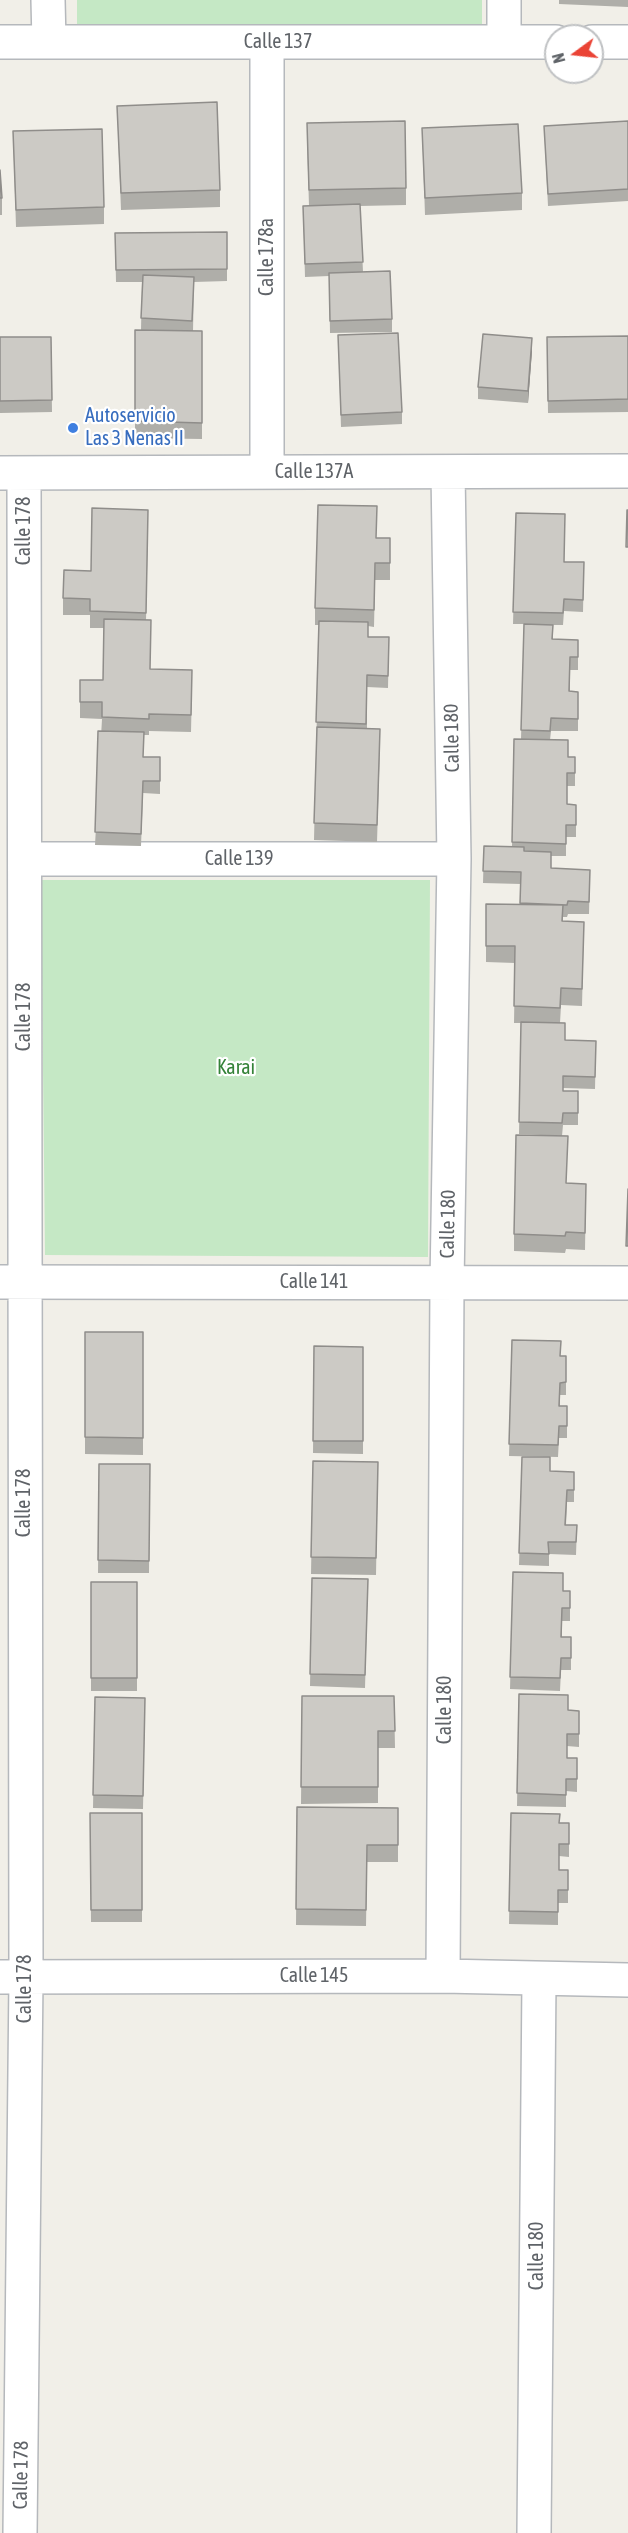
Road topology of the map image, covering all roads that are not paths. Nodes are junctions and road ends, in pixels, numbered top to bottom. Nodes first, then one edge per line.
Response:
1 (48, 0) edge
2 (504, 0) edge
3 (0, 42) edge
4 (49, 42) junction
5 (267, 42) junction
6 (504, 42) junction
7 (544, 42) edge
8 (604, 42) edge
9 (628, 42) edge
10 (628, 471) edge
11 (267, 472) junction
12 (448, 472) junction
13 (12, 473) edge
14 (25, 859) junction
15 (454, 860) junction
16 (12, 1282) edge
17 (447, 1283) junction
18 (628, 1283) edge
19 (443, 1976) junction
20 (13, 1977) edge
21 (539, 1980) junction
22 (628, 1980) edge
23 (20, 2533) edge
24 (534, 2533) edge

1 - 4 street
2 - 6 street
3 - 4 street, Calle 137
4 - 5 street, Calle 137
5 - 6 street, Calle 137
5 - 11 street, Calle 178a
6 - 7 street, Calle 137
8 - 9 street
10 - 12 street, Calle 137A
11 - 12 street, Calle 137A
11 - 13 street, Calle 137A
12 - 15 street, Calle 180
13 - 14 street, Calle 178
14 - 15 street, Calle 139
14 - 16 street, Calle 178
15 - 17 street, Calle 180
16 - 17 street, Calle 141
16 - 20 street, Calle 178
17 - 18 street, Calle 141
17 - 19 street, Calle 180
19 - 20 street, Calle 145
19 - 21 street, Calle 145
20 - 23 street, Calle 178
21 - 22 street, Calle 145
21 - 24 street, Calle 180

